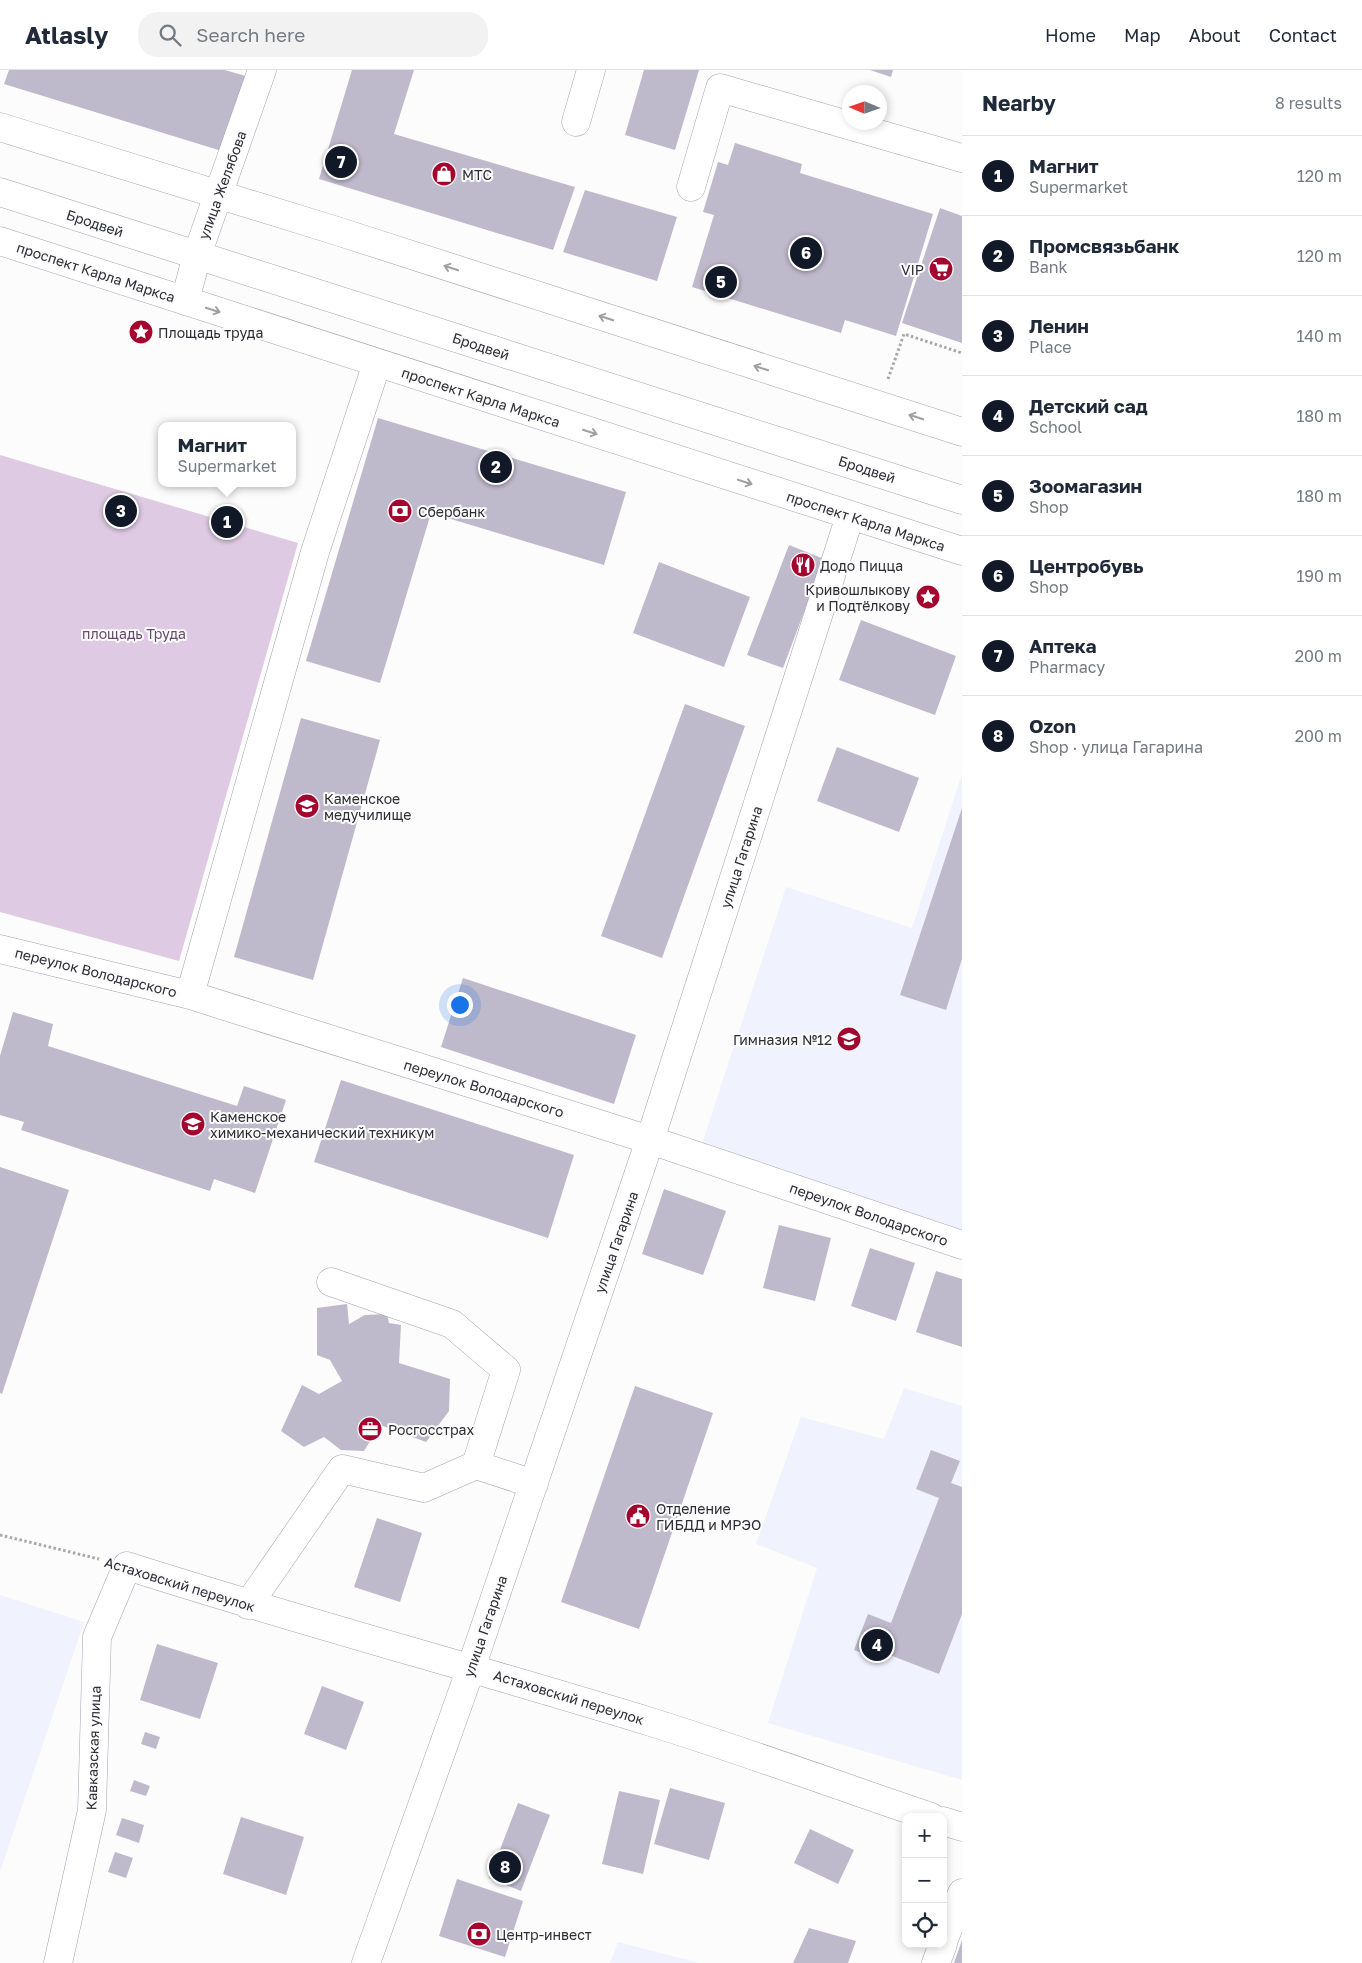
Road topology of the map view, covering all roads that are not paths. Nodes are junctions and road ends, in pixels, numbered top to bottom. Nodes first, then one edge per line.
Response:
1 (262, 70) edge
2 (591, 70) edge
3 (576, 122) dead end
4 (0, 127) edge
5 (962, 158) edge
6 (691, 187) dead end
7 (0, 192) edge
8 (218, 194) junction
9 (0, 242) edge
10 (196, 255) junction
11 (185, 301) junction
12 (378, 363) junction
13 (962, 432) edge
14 (962, 500) edge
15 (850, 516) junction
16 (962, 551) edge
17 (0, 949) edge
18 (190, 995) junction
19 (650, 1140) junction
20 (962, 1245) edge
21 (331, 1282) dead end
22 (476, 1465) junction
23 (534, 1484) junction
24 (127, 1566) joint
25 (248, 1605) junction
26 (471, 1668) junction
27 (919, 1813) edge
28 (947, 1822) edge
29 (962, 1827) edge
30 (962, 1892) edge
31 (947, 1932) edge
32 (941, 1948) edge
33 (58, 1963) edge
34 (366, 1963) edge
35 (936, 1963) edge

1 - 8 street, улица Желябова
2 - 3 street
4 - 8 street
5 - 6 street
7 - 10 street, Бродвей
8 - 10 street, улица Желябова
13 -> 8 street
9 - 11 street, проспект Карла Маркса
10 - 11 street, улица Желябова
10 - 14 street, Бродвей
11 -> 12 street, проспект Карла Маркса
12 -> 15 street, проспект Карла Маркса
12 - 18 street
15 - 16 street, проспект Карла Маркса
15 - 19 street, улица Гагарина
17 - 18 street, переулок Володарского
18 - 19 street, переулок Володарского
19 - 20 street, переулок Володарского
19 - 23 street, улица Гагарина
21 - 22 street
22 - 23 street
22 - 25 street
23 - 26 street, улица Гагарина
24 - 25 street, Астаховский переулок
24 - 33 street, Кавказская улица
25 - 26 street, Астаховский переулок
26 - 27 street, Астаховский переулок
26 - 34 street, улица Гагарина
28 - 29 street
30 - 31 street
32 - 35 street

